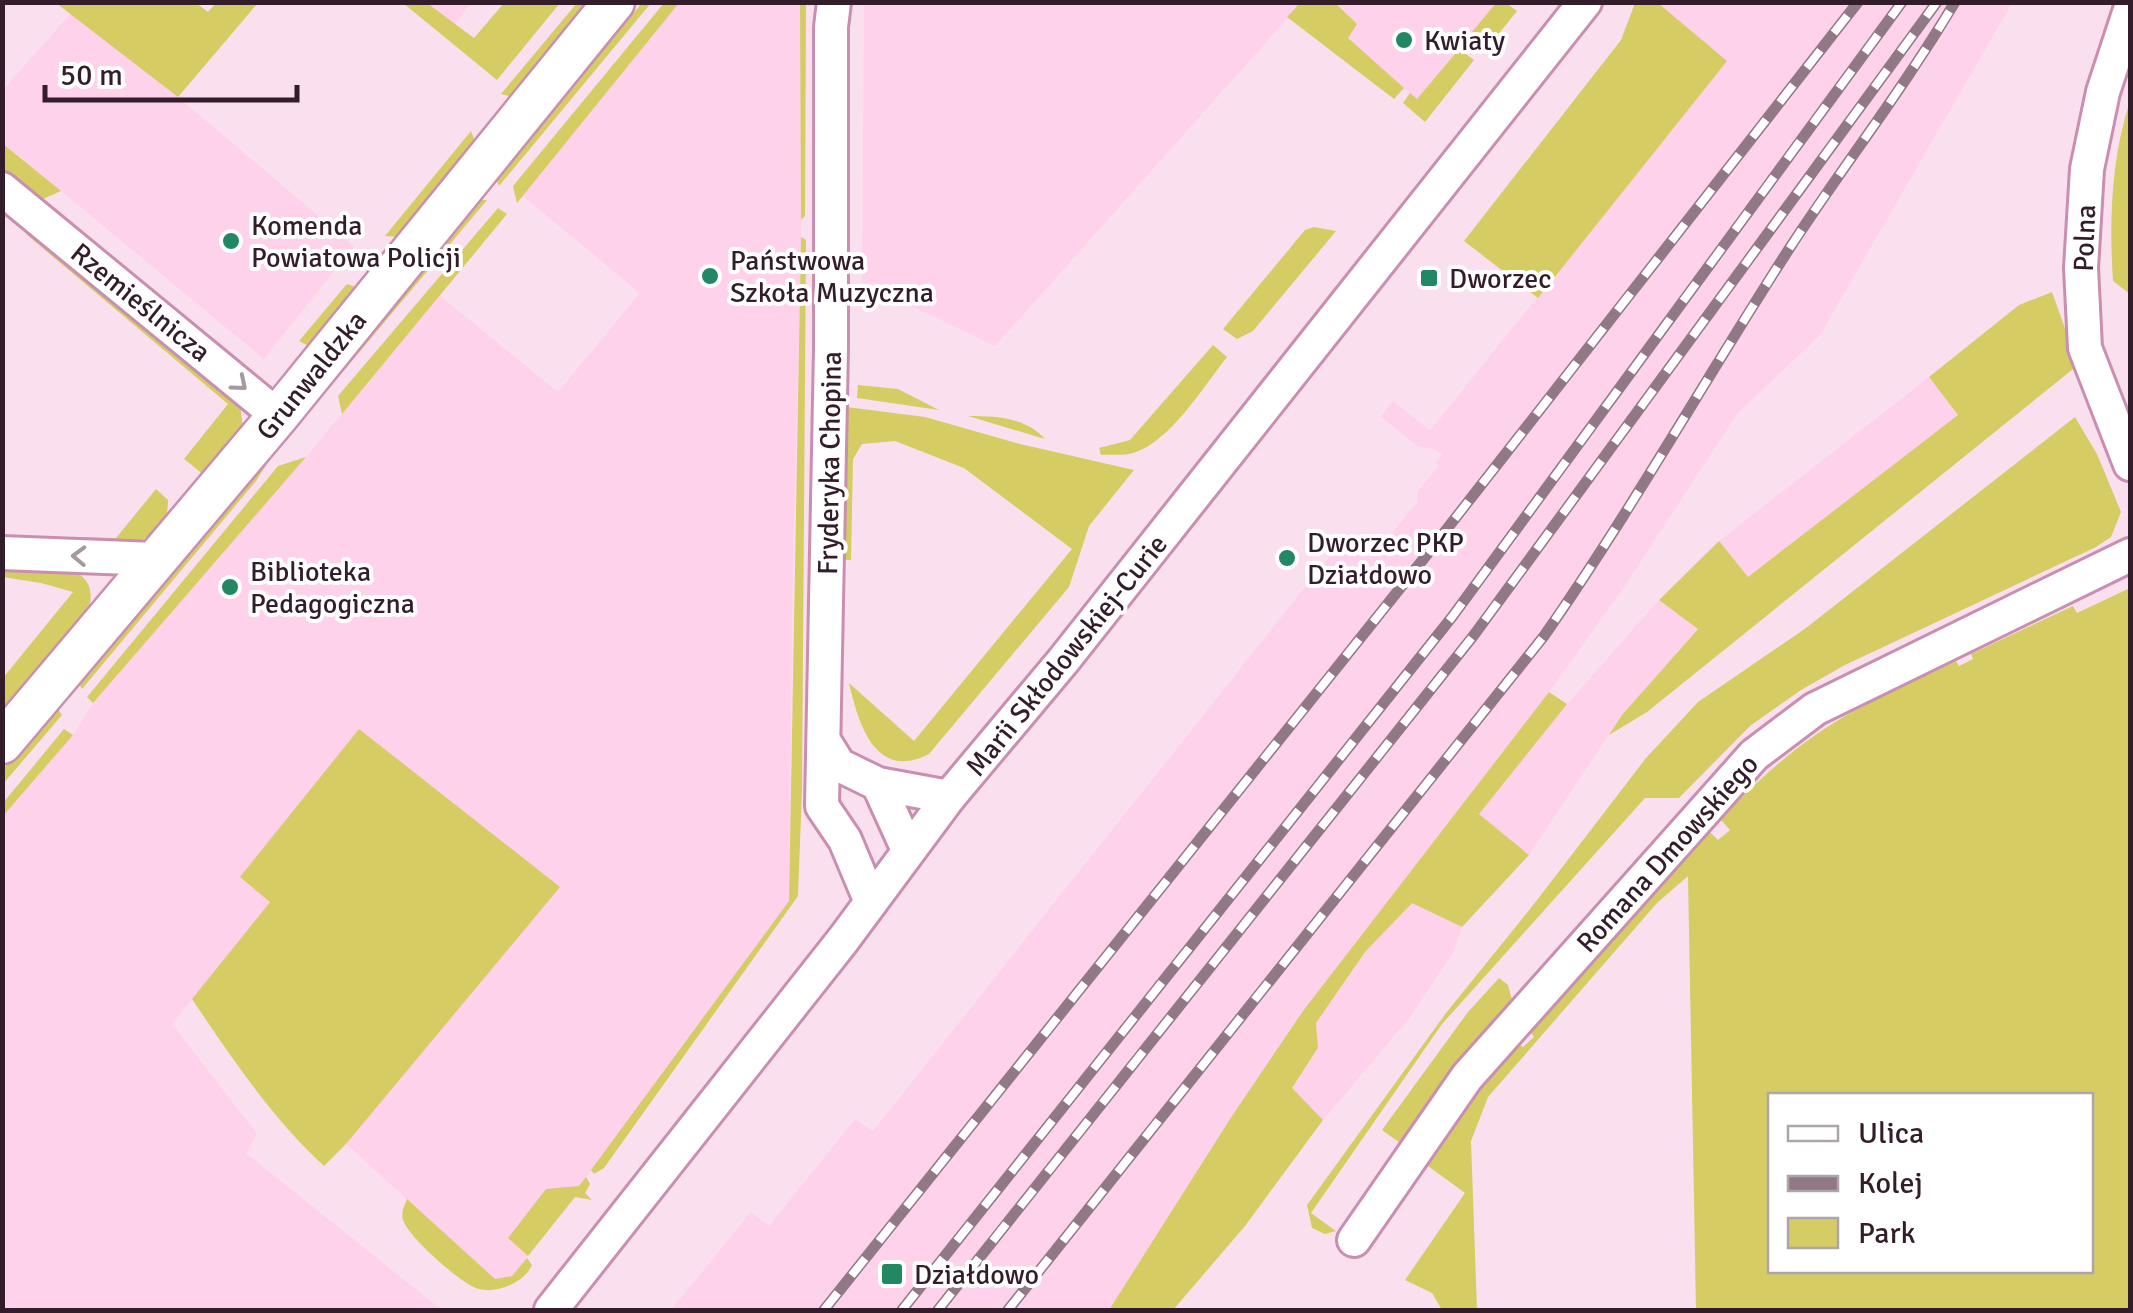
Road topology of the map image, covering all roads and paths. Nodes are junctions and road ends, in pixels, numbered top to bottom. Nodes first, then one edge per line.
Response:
1 (614, 2) edge
2 (834, 2) edge
3 (1585, 2) edge
4 (2130, 10) edge
5 (2, 188) edge
6 (278, 416) junction
7 (2130, 464) edge
8 (2, 553) edge
9 (2130, 556) edge
10 (155, 560) junction
11 (2, 742) edge
12 (826, 744) junction
13 (878, 784) junction
14 (949, 797) junction
15 (845, 840) junction
16 (908, 850) junction
17 (871, 902) junction
18 (1354, 1240) dead end
19 (551, 1310) edge

1 - 6 street, Grunwaldzka
2 - 12 street, Fryderyka Chopina
3 - 14 street, Marii Skłodowskiej-Curie
4 - 7 street, Polna
5 -> 6 street, Rzemieślnicza
6 - 10 street, Grunwaldzka
10 -> 8 street
9 - 18 street, Romana Dmowskiego
10 - 11 street, Grunwaldzka
12 - 13 street
12 - 15 street, Fryderyka Chopina
13 - 14 street
13 - 16 street
14 - 16 street, Marii Skłodowskiej-Curie
15 - 16 street
15 - 17 street, Fryderyka Chopina
16 - 17 street, Marii Skłodowskiej-Curie
17 - 19 street, Marii Skłodowskiej-Curie

